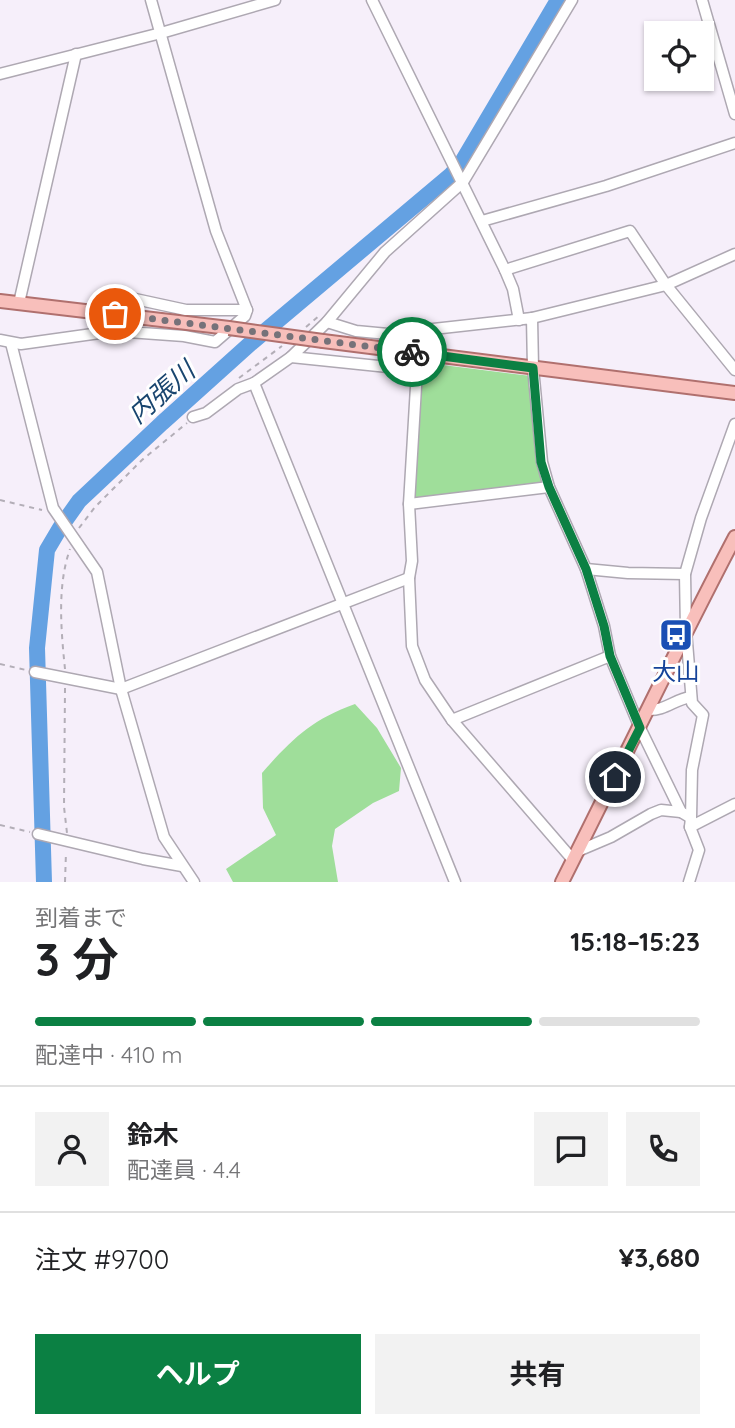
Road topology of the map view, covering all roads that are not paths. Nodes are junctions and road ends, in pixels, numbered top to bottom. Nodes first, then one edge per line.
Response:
1 (151, 0) edge
2 (275, 0) edge
3 (372, 0) edge
4 (572, 0) edge
5 (702, 0) edge
6 (161, 33) junction
7 (76, 54) junction
8 (0, 74) edge
9 (735, 114) edge
10 (735, 143) edge
11 (463, 182) junction
12 (482, 221) junction
13 (735, 254) edge
14 (505, 270) junction
15 (666, 285) junction
16 (0, 301) edge
17 (19, 303) junction
18 (247, 310) junction
19 (115, 314) junction
20 (324, 318) junction
21 (532, 318) junction
22 (519, 320) junction
23 (114, 331) junction
24 (415, 331) junction
25 (0, 340) edge
26 (11, 343) junction
27 (417, 353) junction
28 (291, 357) junction
29 (533, 368) junction
30 (417, 370) junction
31 (735, 370) edge
32 (254, 383) junction
33 (735, 393) edge
34 (193, 417) road end
35 (735, 425) edge
36 (549, 487) junction
37 (409, 505) junction
38 (735, 537) edge
39 (586, 569) junction
40 (685, 574) junction
41 (409, 578) junction
42 (343, 603) junction
43 (686, 630) junction
44 (610, 656) junction
45 (35, 673) road end
46 (121, 689) junction
47 (691, 697) junction
48 (648, 710) junction
49 (452, 720) junction
50 (640, 728) junction
51 (735, 804) edge
52 (681, 812) junction
53 (690, 823) junction
54 (38, 834) road end
55 (575, 856) junction
56 (182, 866) junction
57 (194, 882) edge
58 (455, 882) edge
59 (562, 882) edge
60 (689, 882) edge

1 - 6 street
2 - 6 street
3 - 11 street
4 - 11 street
5 - 9 street
6 - 7 street
6 - 18 street
7 - 8 street
7 - 17 street
10 - 12 street
11 - 12 street
11 - 20 street
12 - 14 street
13 - 15 street
14 - 15 street
14 - 22 street
15 - 21 street
15 - 31 street
16 - 17 main road
17 - 19 main road
18 - 19 street
18 - 23 street
19 - 23 street
19 - 27 main road, bridge
20 - 24 street
20 - 28 street
21 - 22 street
21 - 29 street
22 - 24 street
23 - 26 street
24 - 27 street
25 - 26 street
26 - 46 street
27 - 29 main road
27 - 30 street
28 - 30 street
28 - 32 street
29 - 33 main road
29 - 36 street
30 - 37 street
32 - 34 street
32 - 42 street
35 - 40 street
36 - 37 street
36 - 39 street
37 - 41 street
38 - 43 main road
39 - 40 street
39 - 44 street
40 - 43 street
41 - 42 street
41 - 49 street
42 - 46 street
42 - 58 street
43 - 47 street
43 - 48 main road
44 - 49 street
44 - 50 street
45 - 46 street
46 - 56 street
47 - 48 street
47 - 53 street
48 - 50 main road
49 - 55 street
50 - 52 street
50 - 55 main road
51 - 53 street
52 - 53 street
52 - 55 street
53 - 60 street
54 - 56 street
55 - 59 main road
56 - 57 street

